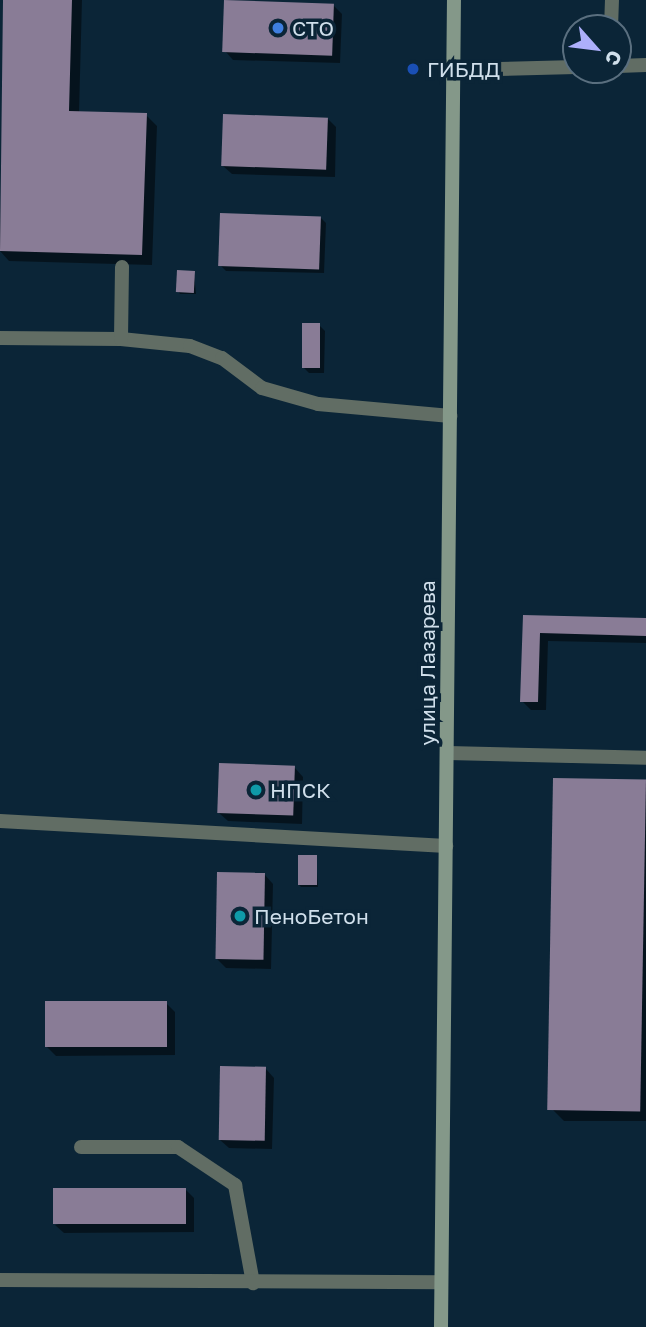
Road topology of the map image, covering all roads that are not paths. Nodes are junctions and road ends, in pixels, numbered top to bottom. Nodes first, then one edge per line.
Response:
1 (454, 0) edge
2 (562, 67) edge
3 (454, 70) junction
4 (122, 267) dead end
5 (0, 338) edge
6 (121, 339) junction
7 (450, 416) junction
8 (448, 753) junction
9 (646, 758) edge
10 (0, 821) edge
11 (446, 846) junction
12 (81, 1147) dead end
13 (0, 1280) edge
14 (440, 1282) junction
15 (253, 1283) junction
16 (441, 1327) edge

1 - 3 main road, улица Лазарева
2 - 3 lane
3 - 7 main road, улица Лазарева
4 - 6 lane
5 - 6 lane
6 - 7 lane
7 - 8 main road, улица Лазарева
8 - 9 lane
8 - 11 main road, улица Лазарева
10 - 11 lane
11 - 14 main road, улица Лазарева
12 - 15 lane
13 - 15 lane
14 - 15 lane
14 - 16 main road, улица Лазарева

